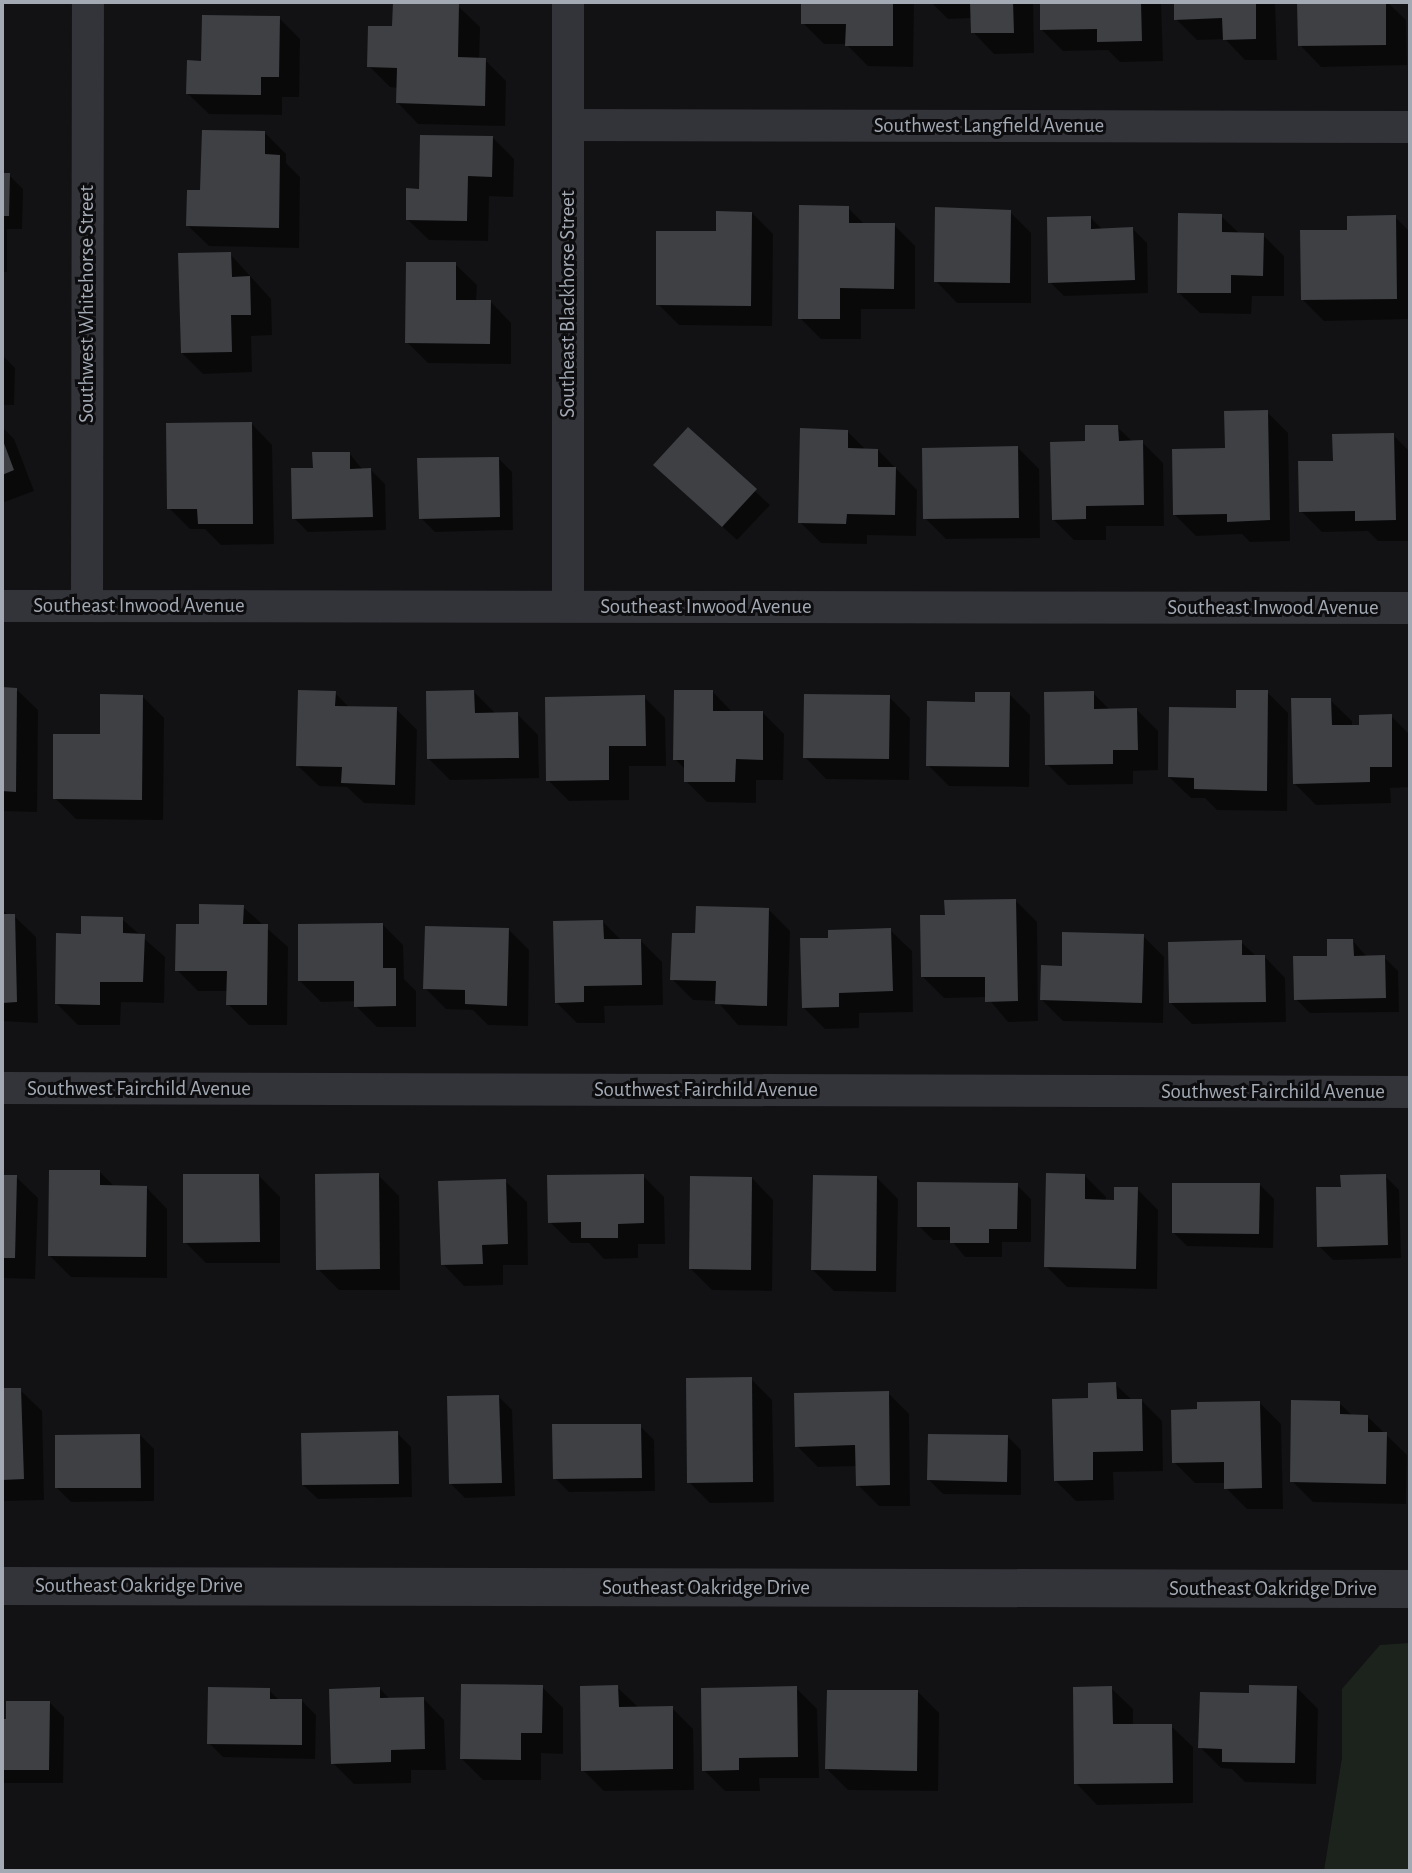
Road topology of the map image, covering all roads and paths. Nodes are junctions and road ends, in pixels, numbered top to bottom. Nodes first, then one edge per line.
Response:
1 (88, 2) edge
2 (568, 2) edge
3 (568, 125) junction
4 (1410, 127) edge
5 (2, 606) edge
6 (87, 606) junction
7 (568, 606) junction
8 (1410, 608) edge
9 (2, 1088) edge
10 (1410, 1092) edge
11 (2, 1586) edge
12 (1410, 1589) edge

1 - 6 street, Southwest Whitehorse Street
2 - 3 street, Southeast Blackhorse Street
3 - 4 street, Southwest Langfield Avenue
3 - 7 street, Southeast Blackhorse Street
5 - 6 street, Southeast Inwood Avenue
6 - 7 street, Southeast Inwood Avenue
7 - 8 street, Southeast Inwood Avenue
9 - 10 street, Southwest Fairchild Avenue
11 - 12 street, Southeast Oakridge Drive

